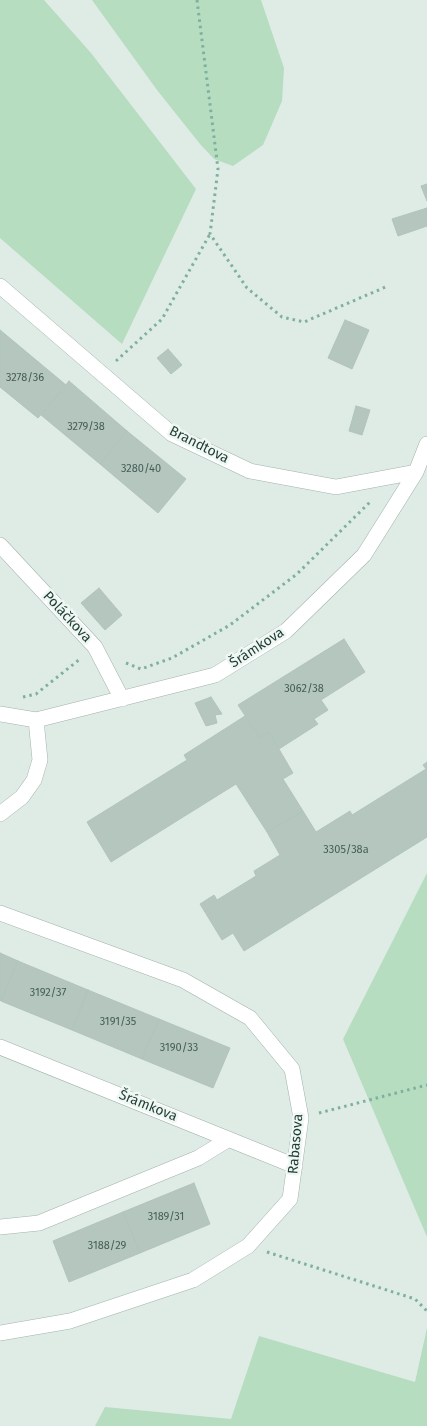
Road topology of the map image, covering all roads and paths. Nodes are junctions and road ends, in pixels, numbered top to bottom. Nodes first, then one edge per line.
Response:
1 (197, 0) edge
2 (210, 234) junction
3 (0, 286) edge
4 (388, 286) dead end
5 (102, 374) junction
6 (427, 444) edge
7 (416, 472) junction
8 (383, 479) junction
9 (0, 545) edge
10 (95, 647) junction
11 (122, 661) dead end
12 (21, 698) dead end
13 (122, 699) junction
14 (0, 714) edge
15 (36, 720) junction
16 (0, 814) edge
17 (0, 913) edge
18 (0, 1047) edge
19 (427, 1085) edge
20 (301, 1118) junction
21 (230, 1139) junction
22 (295, 1166) junction
23 (0, 1227) edge
24 (248, 1246) junction
25 (427, 1311) edge
26 (0, 1333) edge

1 - 2 path
2 - 4 path
2 - 5 path
3 - 5 street, Brandtova
5 - 8 street, Brandtova
6 - 7 street, Šrámkova
7 - 8 street, Brandtova
7 - 13 street, Šrámkova
8 - 11 path
9 - 10 street, Poláčkova
10 - 12 path
10 - 13 street, Poláčkova
13 - 15 street, Šrámkova
14 - 15 street, Šrámkova
15 - 16 street
17 - 20 street, Rabasova
18 - 21 street, Šrámkova
19 - 20 path
20 - 22 street, Rabasova
21 - 22 street, Šrámkova
21 - 23 street
22 - 24 street, Rabasova
24 - 25 path
24 - 26 street, Rabasova

